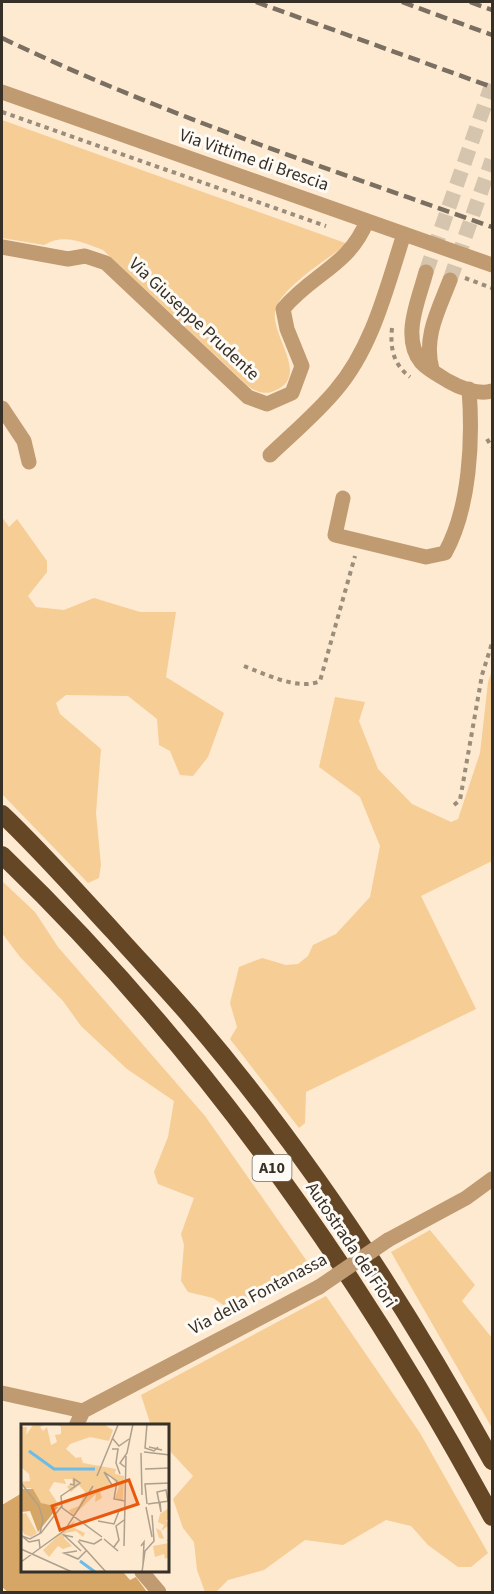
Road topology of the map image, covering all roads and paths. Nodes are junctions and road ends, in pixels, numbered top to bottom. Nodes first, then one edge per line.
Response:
1 (2, 92) edge
2 (2, 112) edge
3 (367, 221) junction
4 (327, 227) dead end
5 (404, 234) junction
6 (2, 247) edge
7 (492, 265) edge
8 (426, 272) tunnel mouth
9 (456, 278) joint
10 (492, 288) edge
11 (432, 369) junction
12 (469, 389) junction
13 (492, 391) edge
14 (2, 408) edge
15 (270, 455) dead end
16 (29, 462) dead end
17 (343, 498) dead end
18 (358, 541) junction
19 (492, 643) edge
20 (244, 666) dead end
21 (454, 805) dead end
22 (2, 814) edge
23 (2, 855) edge
24 (492, 1179) edge
25 (2, 1393) edge
26 (83, 1411) junction
27 (77, 1424) edge
28 (492, 1461) edge
29 (492, 1517) edge
30 (143, 1573) edge
31 (159, 1593) edge

1 - 3 street, Via Vittime di Brescia
2 - 4 path
3 - 5 street, Via Vittime di Brescia
3 - 6 street, Via Giuseppe Prudente
5 - 7 street, Via Vittime di Brescia
5 - 15 street
8 - 11 street
9 - 10 path
9 - 11 street
11 - 12 street
12 - 13 street
12 - 18 street
14 - 16 street
17 - 18 street
18 - 20 path
19 - 21 path
22 - 28 highway, Autostrada dei Fiori / A10
23 - 29 highway, Autostrada dei Fiori / A10
24 - 26 street, Via della Fontanassa, bridge
25 - 26 street
26 - 27 street
30 - 31 street

